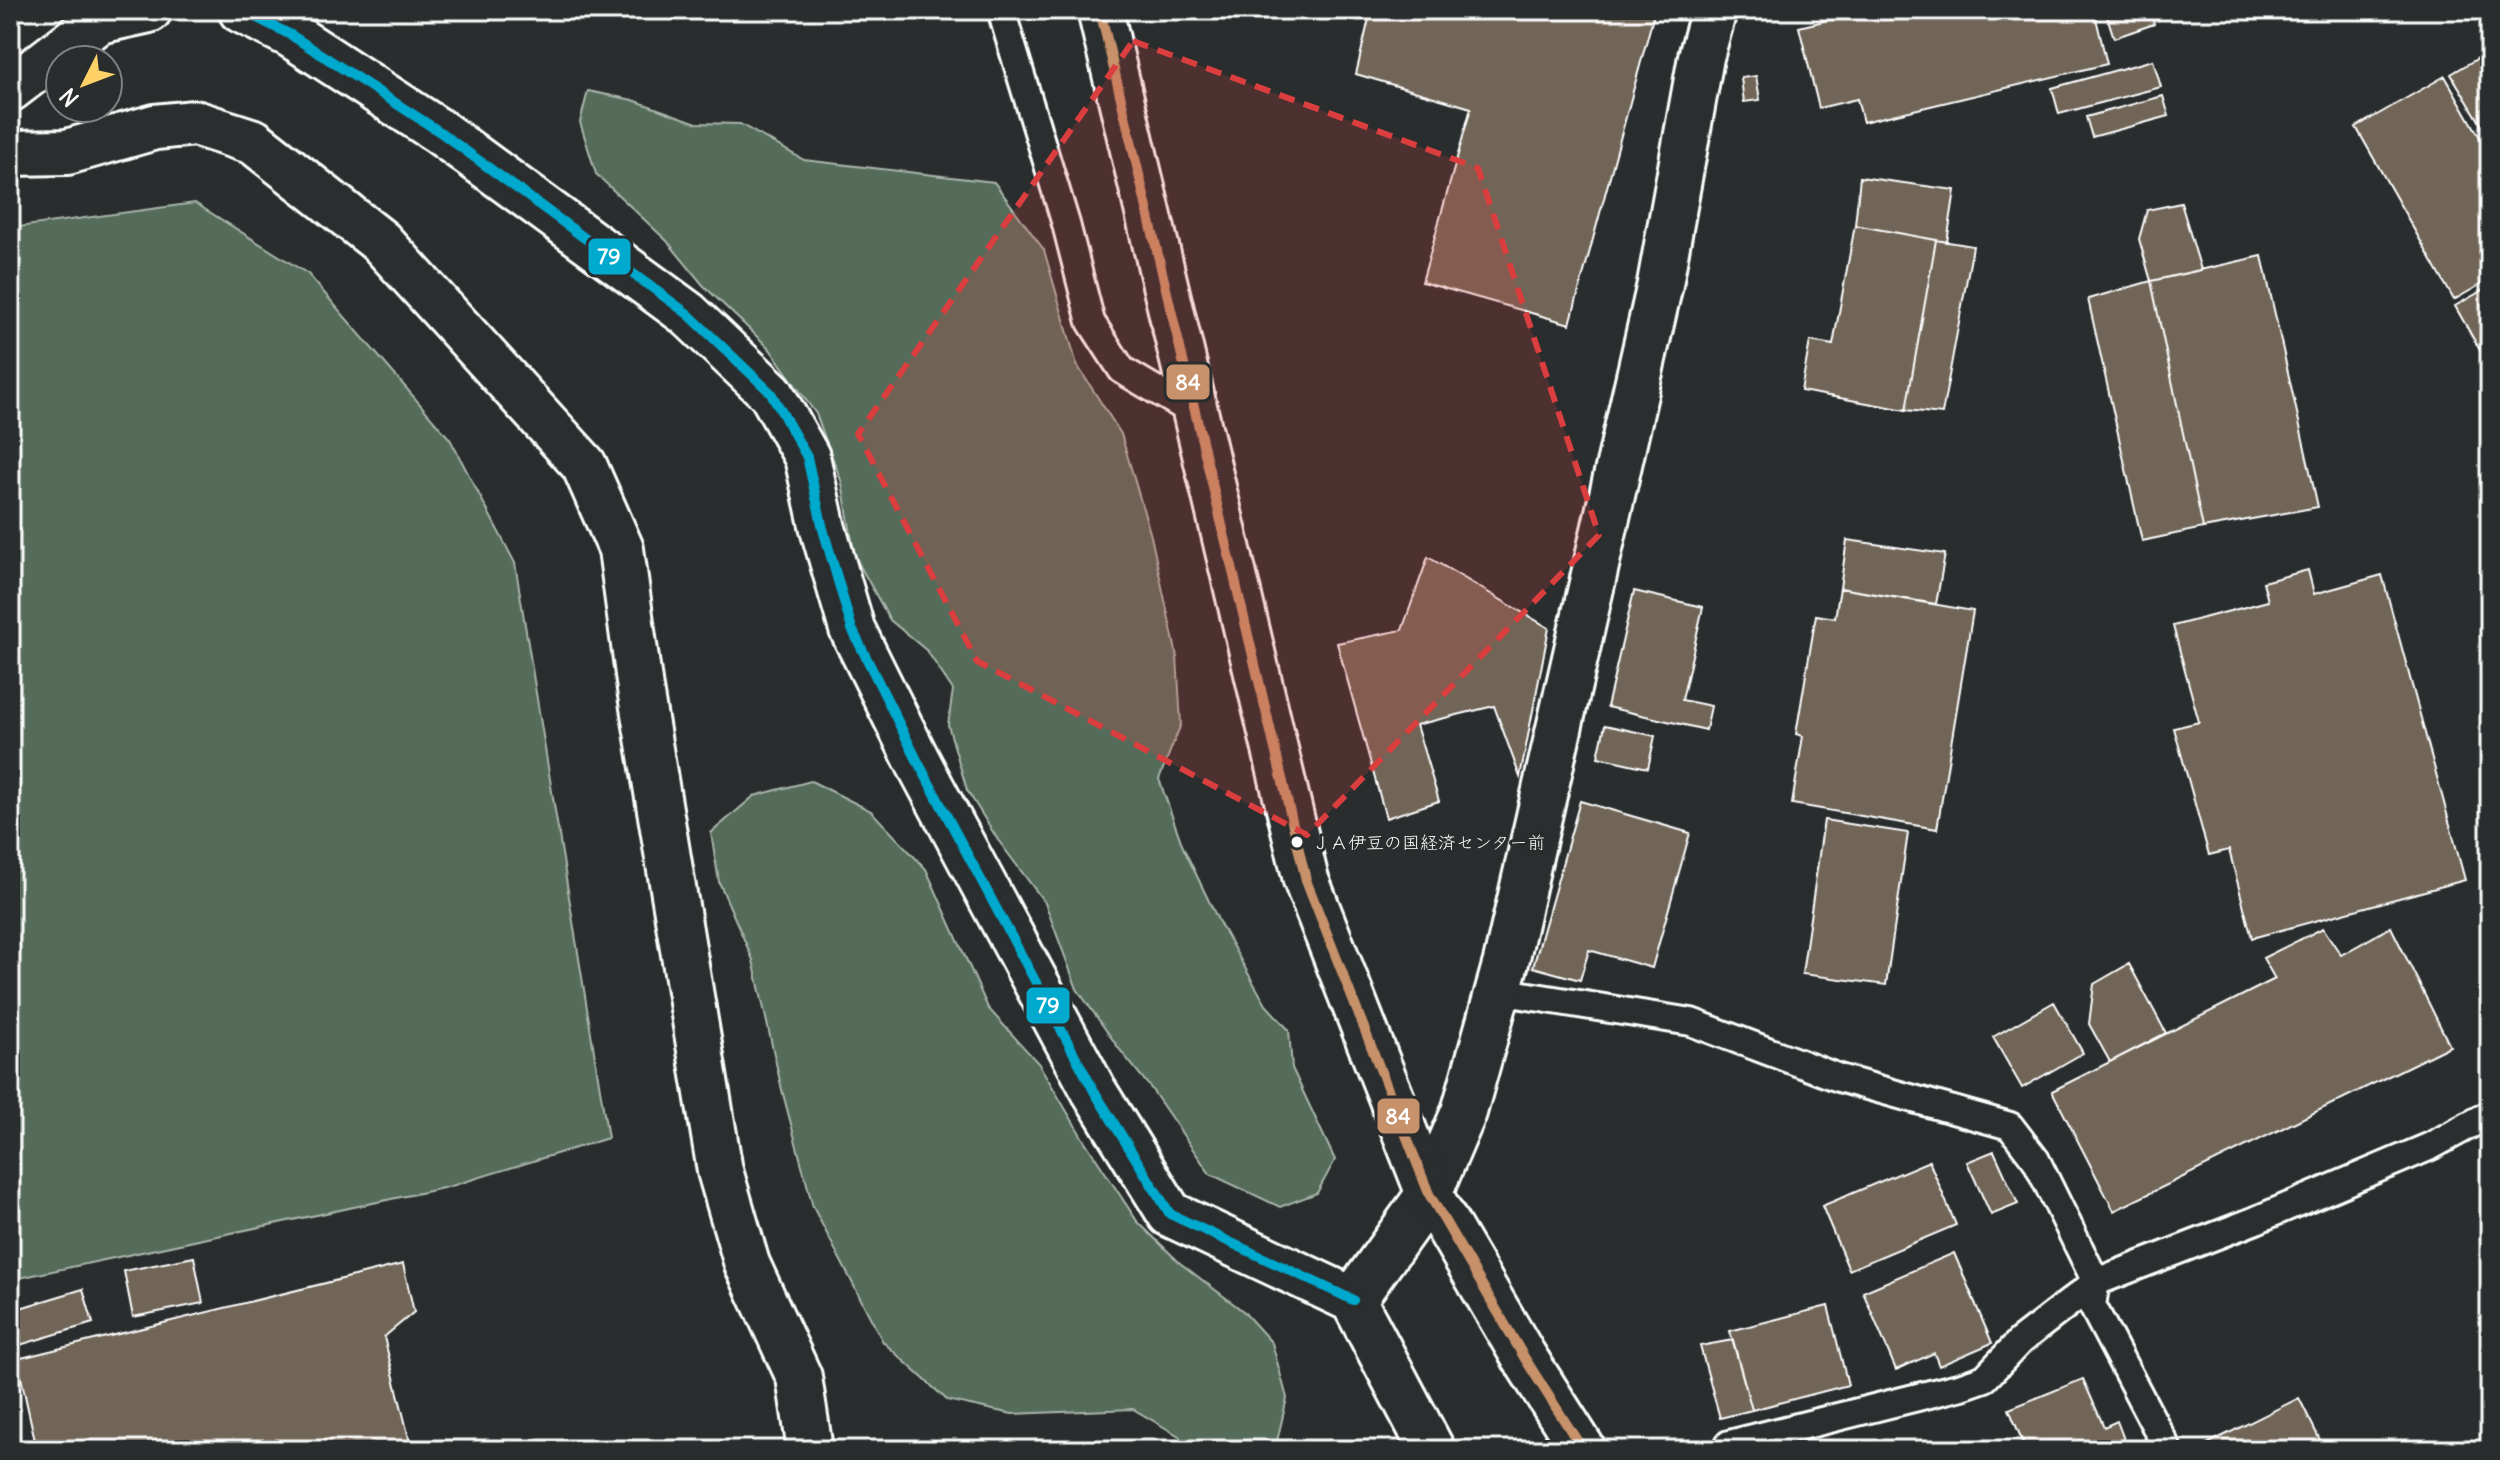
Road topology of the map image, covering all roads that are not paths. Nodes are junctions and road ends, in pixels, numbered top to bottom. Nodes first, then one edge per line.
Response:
1 (149, 10) edge
2 (241, 10) edge
3 (1001, 10) edge
4 (1100, 10) edge
5 (1714, 10) edge
6 (10, 89) edge
7 (10, 153) edge
8 (1196, 414) junction
9 (1498, 991) junction
10 (2490, 1114) edge
11 (1429, 1194) junction
12 (2096, 1282) junction
13 (1353, 1300) junction
14 (1729, 1444) dead end
15 (810, 1450) edge
16 (1432, 1450) edge
17 (1583, 1450) edge
18 (2168, 1450) edge

1 - 6 street
2 - 13 street
3 - 8 lane
4 - 8 street
5 - 9 street
7 - 15 street
8 - 11 street
9 - 11 street
9 - 12 lane
10 - 12 lane
11 - 13 street
11 - 17 street
12 - 14 lane
12 - 18 lane
13 - 16 street

